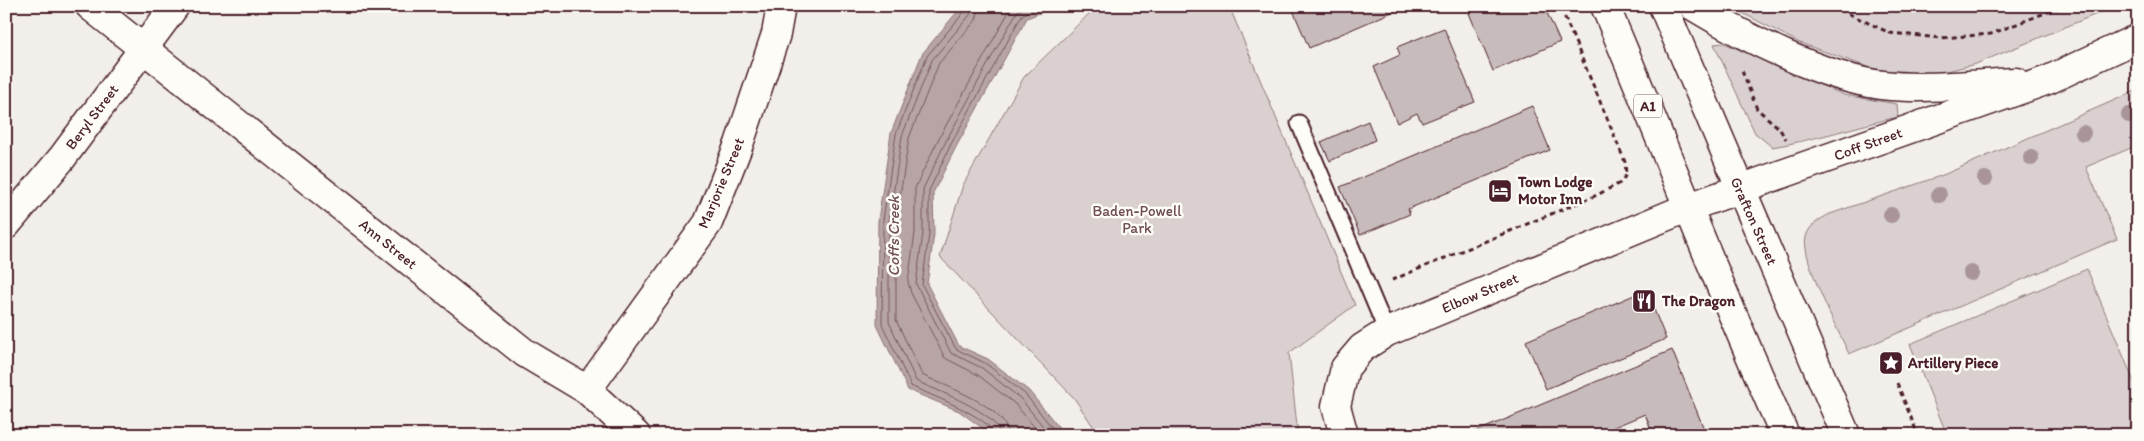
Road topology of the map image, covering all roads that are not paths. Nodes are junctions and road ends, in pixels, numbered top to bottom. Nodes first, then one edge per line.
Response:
1 (90, 6) edge
2 (176, 6) edge
3 (781, 6) edge
4 (1605, 6) edge
5 (1663, 6) edge
6 (1693, 6) edge
7 (2138, 38) edge
8 (144, 48) junction
9 (2048, 80) junction
10 (1299, 123) dead end
11 (1740, 190) junction
12 (1689, 207) junction
13 (6, 225) edge
14 (1387, 332) junction
15 (587, 390) junction
16 (636, 435) edge
17 (1344, 435) edge
18 (1785, 435) edge
19 (1846, 435) edge

1 - 8 main road, Ann Street
2 - 8 main road, Beryl Street
3 - 15 main road, Marjorie Street
4 - 12 main road, A1
5 - 11 main road, Grafton Street
6 - 9 main road, Coff Street
7 - 9 main road, Coff Street
8 - 13 main road, Beryl Street
8 - 15 main road, Ann Street
9 - 11 main road, Coff Street
10 - 14 lane
11 - 12 main road, Coff Street
11 - 19 main road, Grafton Street
12 - 14 main road, Elbow Street
12 - 18 main road, A1
14 - 17 main road, Elbow Street
15 - 16 main road, Ann Street

